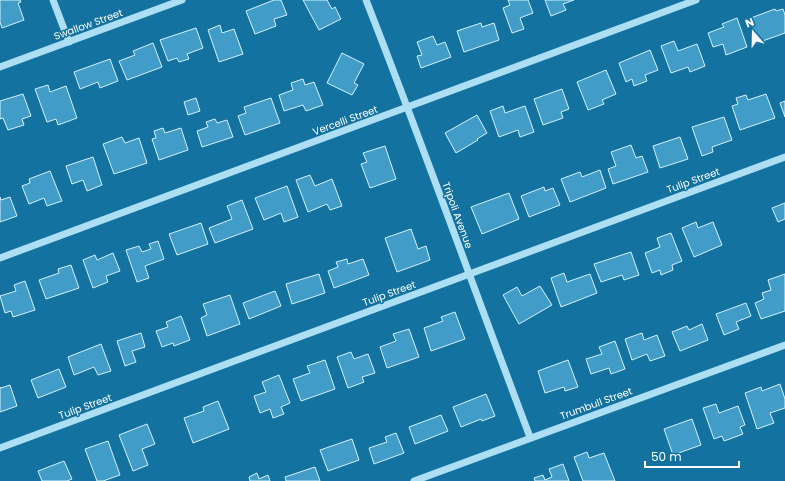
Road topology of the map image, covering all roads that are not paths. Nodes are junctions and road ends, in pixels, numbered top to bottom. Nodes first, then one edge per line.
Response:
1 (53, 0) edge
2 (182, 0) edge
3 (366, 0) edge
4 (696, 0) edge
5 (69, 42) junction
6 (0, 67) edge
7 (408, 107) junction
8 (785, 156) edge
9 (0, 258) edge
10 (469, 274) junction
11 (785, 345) edge
12 (530, 437) junction
13 (0, 448) edge
14 (414, 481) edge

1 - 5 street
2 - 5 street, Swallow Street
3 - 7 street, Tripoli Avenue
4 - 7 street, Vercelli Street
5 - 6 street, Swallow Street
7 - 9 street, Vercelli Street
7 - 10 street, Tripoli Avenue
8 - 10 street, Tulip Street
10 - 12 street, Tripoli Avenue
10 - 13 street, Tulip Street
11 - 12 street, Trumbull Street
12 - 14 street, Trumbull Street

